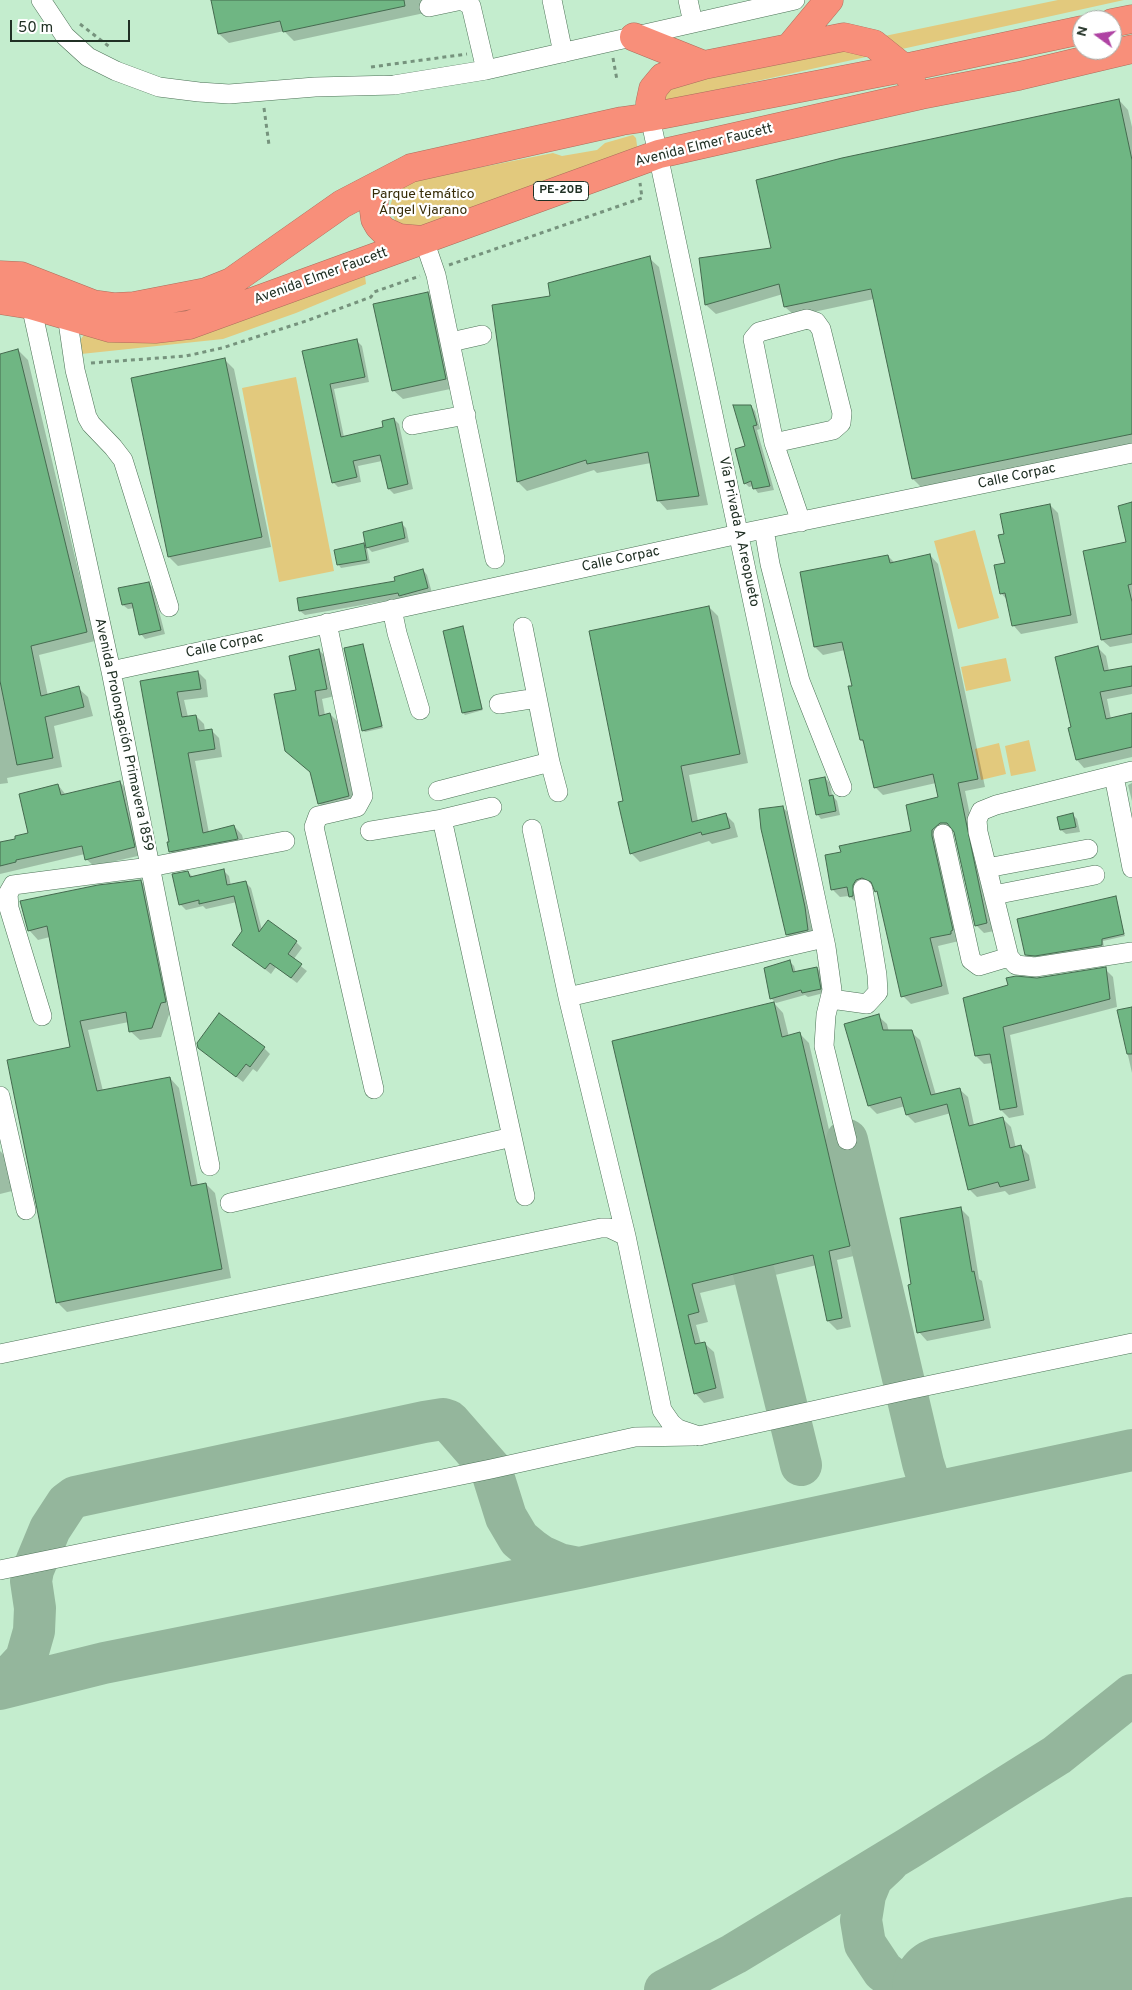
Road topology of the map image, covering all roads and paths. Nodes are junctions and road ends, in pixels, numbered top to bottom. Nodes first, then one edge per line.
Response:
1 (41, 0) edge
2 (552, 0) edge
3 (688, 0) edge
4 (795, 0) edge
5 (829, 0) edge
6 (429, 7) dead end
7 (78, 22) dead end
8 (694, 23) junction
9 (1072, 32) edge
10 (621, 40) junction
11 (789, 48) junction
12 (113, 49) dead end
13 (564, 53) junction
14 (1082, 60) edge
15 (484, 61) junction
16 (704, 65) junction
17 (365, 68) dead end
18 (904, 68) junction
19 (617, 80) dead end
20 (921, 95) junction
21 (265, 113) dead end
22 (650, 117) junction
23 (269, 144) dead end
24 (658, 154) junction
25 (639, 175) dead end
26 (379, 184) junction
27 (424, 240) junction
28 (435, 270) junction
29 (0, 275) edge
30 (0, 300) edge
31 (31, 305) junction
32 (67, 315) junction
33 (482, 335) dead end
34 (451, 342) junction
35 (74, 364) junction
36 (466, 415) junction
37 (412, 425) dead end
38 (774, 444) junction
39 (1132, 453) edge
40 (801, 522) junction
41 (764, 529) junction
42 (739, 534) junction
43 (496, 559) dead end
44 (169, 607) dead end
45 (392, 609) junction
46 (327, 623) junction
47 (523, 627) dead end
48 (111, 671) junction
49 (537, 698) junction
50 (499, 704) dead end
51 (420, 710) dead end
52 (550, 762) junction
53 (1123, 774) edge
54 (842, 787) dead end
55 (438, 791) dead end
56 (558, 792) dead end
57 (492, 806) dead end
58 (442, 819) junction
59 (532, 828) dead end
60 (370, 831) dead end
61 (943, 834) dead end
62 (285, 841) dead end
63 (1088, 849) dead end
64 (1050, 856) junction
65 (150, 867) junction
66 (987, 868) junction
67 (1132, 868) edge
68 (1095, 875) dead end
69 (1056, 883) junction
70 (863, 889) dead end
71 (994, 895) junction
72 (825, 942) junction
73 (1132, 952) edge
74 (1009, 957) junction
75 (568, 997) junction
76 (831, 999) junction
77 (42, 1016) dead end
78 (374, 1090) dead end
79 (0, 1096) edge
80 (512, 1137) junction
81 (847, 1140) dead end
82 (210, 1166) dead end
83 (525, 1196) dead end
84 (230, 1203) dead end
85 (26, 1210) dead end
86 (626, 1236) junction
87 (1132, 1343) edge
88 (0, 1354) edge
89 (699, 1436) junction
90 (0, 1570) edge

1 - 15 street
2 - 13 street
3 - 8 street
4 - 8 street
5 - 11 highway
6 - 15 street
7 - 12 path
8 - 10 street
9 - 18 highway
10 - 13 street
10 - 16 highway
10 - 19 path
11 - 16 highway
11 - 18 highway
13 - 15 street
14 - 20 highway, Avenida Elmer Faucett / PE-20B
15 - 17 path
16 - 22 highway
18 - 20 highway
18 - 22 highway
20 - 24 highway, Avenida Elmer Faucett / PE-20B
21 - 23 path
22 - 24 street, Vía Privada A Areopueto
22 - 26 highway
24 - 27 highway, Avenida Elmer Faucett / PE-20B
24 - 42 street, Vía Privada A Areopueto
25 - 28 path
26 - 27 highway
26 - 29 highway
27 - 28 street
27 - 32 highway, Avenida Elmer Faucett / PE-20B
28 - 34 street
28 - 35 path
30 - 31 highway, Avenida Elmer Faucett / PE-20B
31 - 32 highway, Avenida Elmer Faucett / PE-20B
31 - 48 street, Avenida Prolongación Primavera 1859
32 - 35 street
33 - 34 street
34 - 36 street
35 - 44 street
36 - 37 street
36 - 43 street
38 - 38 street
38 - 40 street
39 - 40 street, Calle Corpac
40 - 41 street, Calle Corpac
41 - 42 street, Calle Corpac
41 - 54 street
42 - 45 street, Calle Corpac
42 - 72 street, Vía Privada A Areopueto
45 - 46 street, Calle Corpac
45 - 51 street
46 - 48 street, Calle Corpac
46 - 78 street
47 - 49 street
48 - 65 street, Avenida Prolongación Primavera 1859
49 - 50 street
49 - 52 street
52 - 55 street
52 - 56 street
53 - 66 street
53 - 67 street
57 - 58 street
58 - 60 street
58 - 80 street
59 - 75 street
61 - 74 street
62 - 65 street
63 - 64 street
64 - 66 street
64 - 69 street
65 - 77 street
65 - 82 street, Avenida Prolongación Primavera 1859
66 - 71 street
68 - 69 street
69 - 71 street
70 - 76 street
71 - 74 street
72 - 75 street
72 - 76 street, Vía Privada A Areopueto
73 - 74 street
75 - 86 street
76 - 81 street, Vía Privada A Areopueto
79 - 85 street
80 - 83 street
80 - 84 street
86 - 88 street
86 - 89 street
87 - 89 street
89 - 90 street

